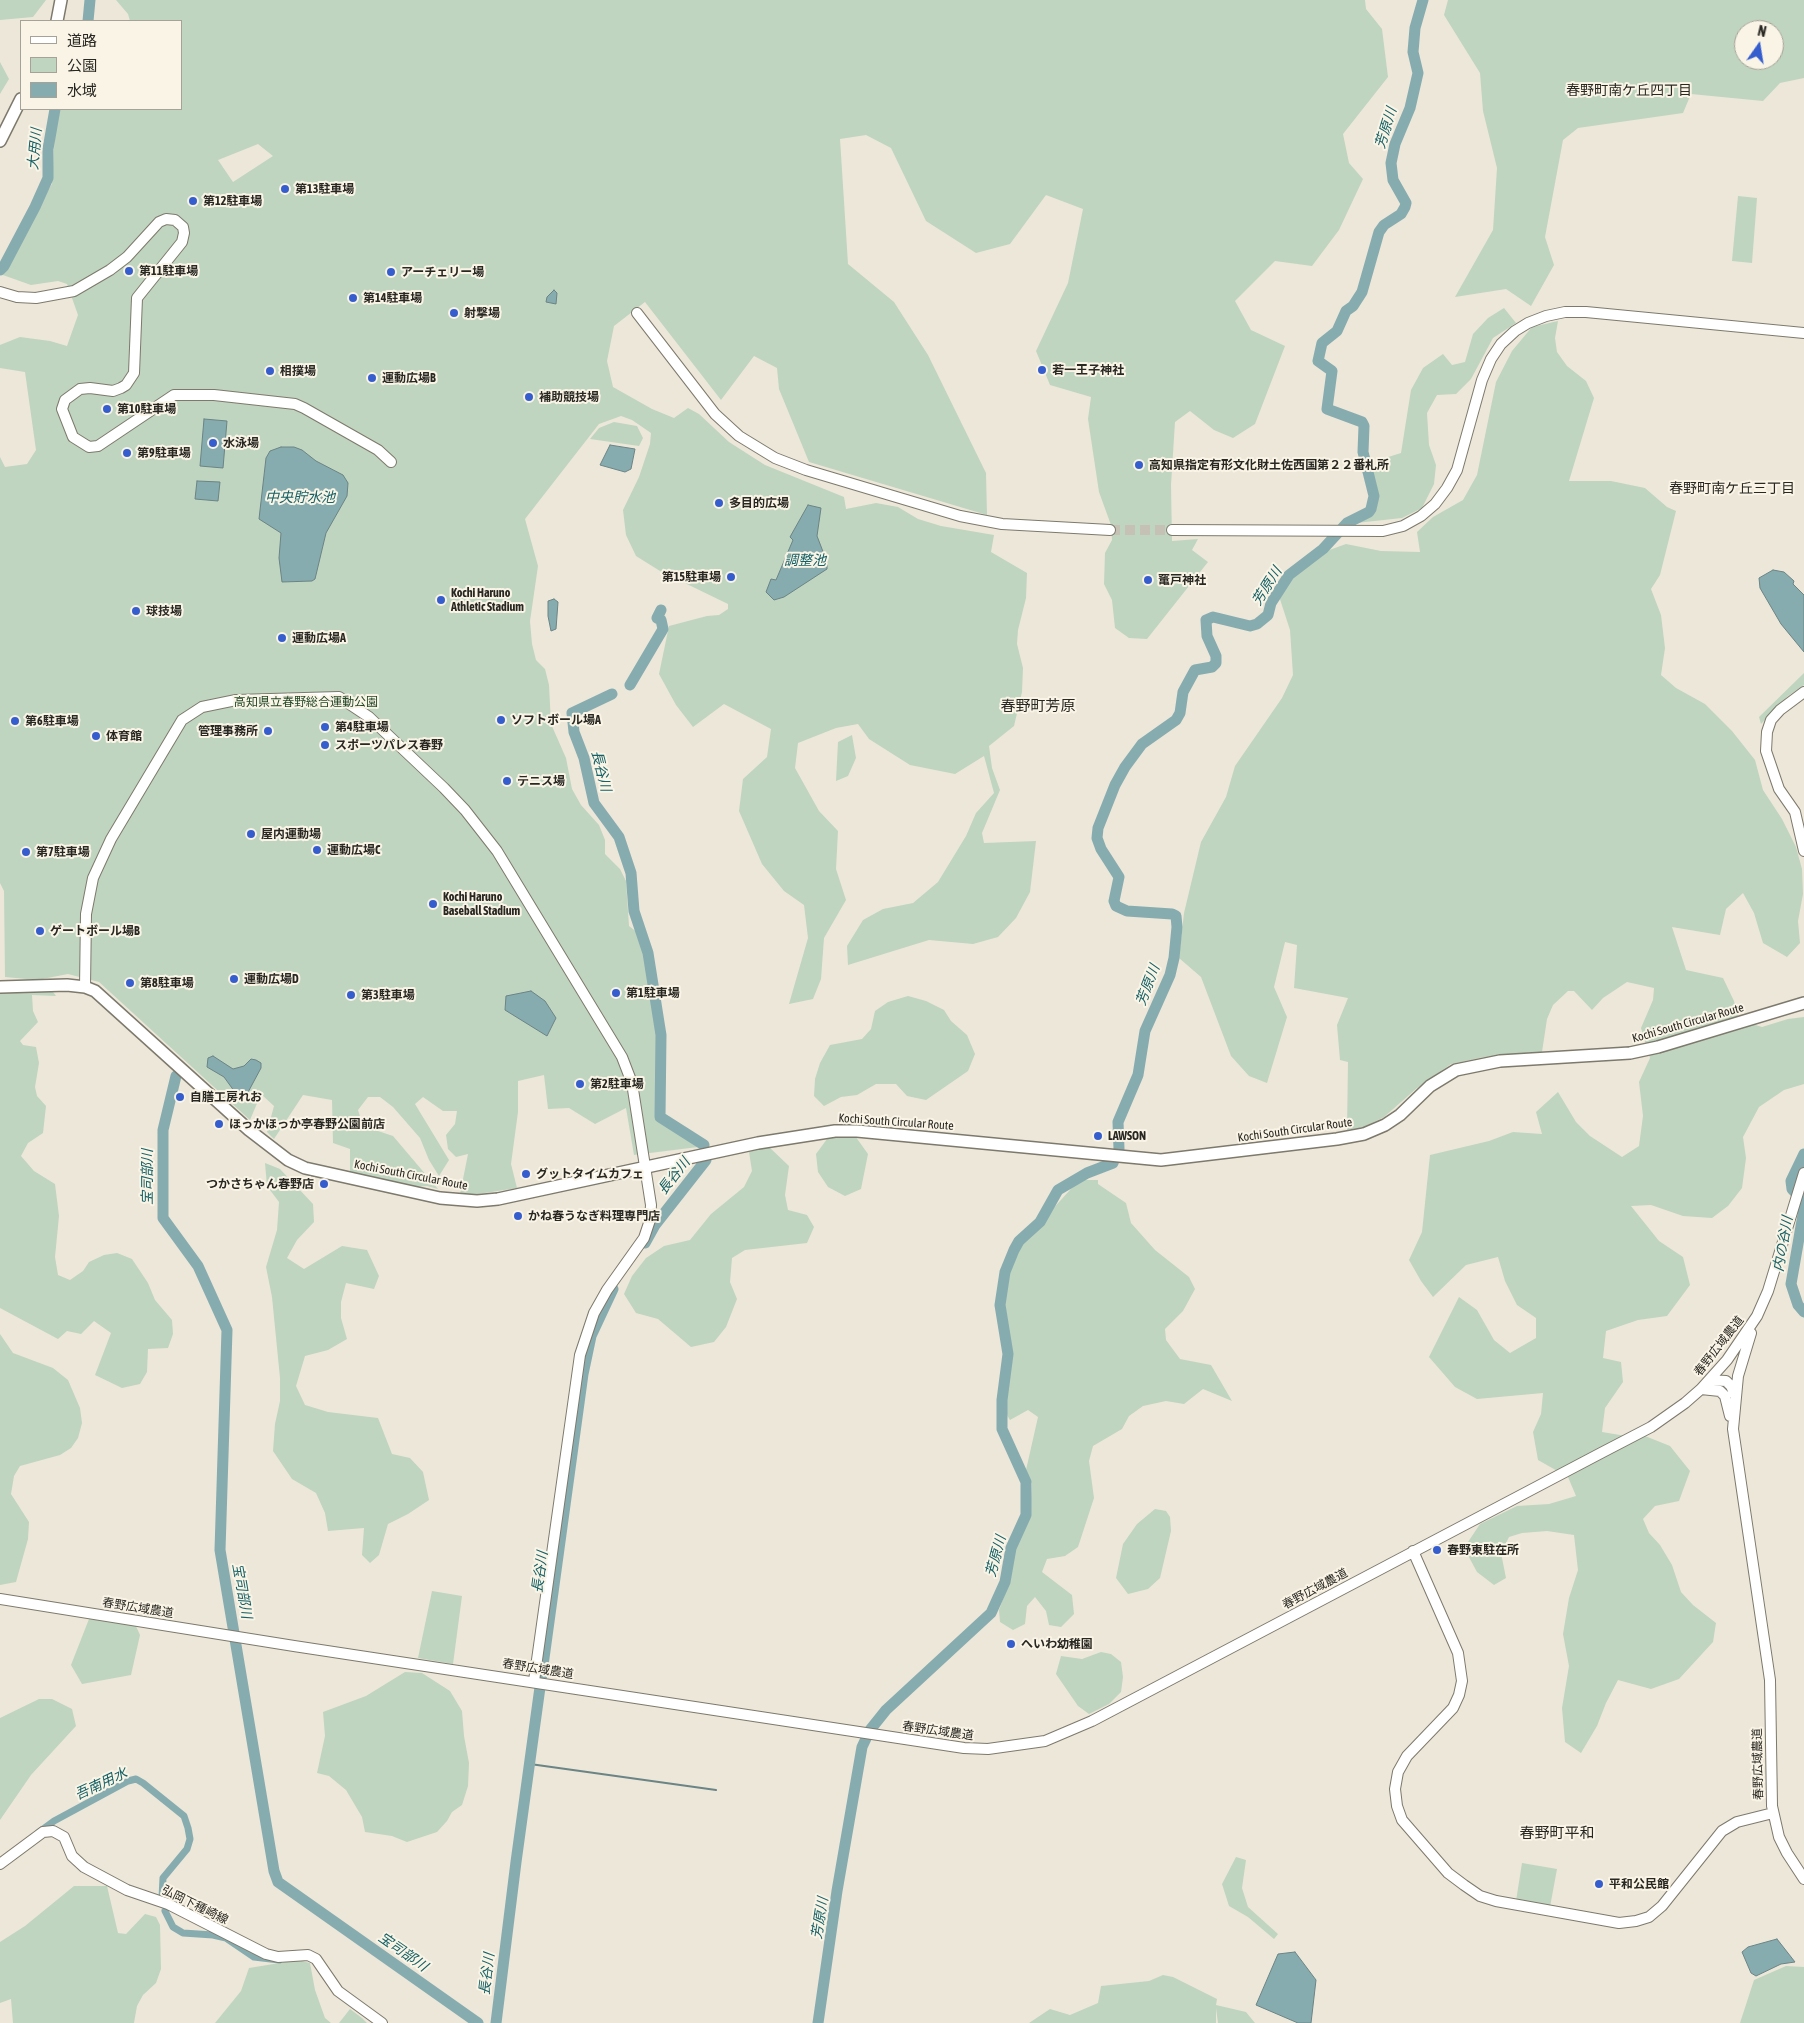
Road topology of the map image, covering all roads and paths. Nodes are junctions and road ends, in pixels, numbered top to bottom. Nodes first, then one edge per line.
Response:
1 (61, 0) edge
2 (57, 20) edge
3 (20, 100) edge
4 (0, 141) edge
5 (0, 292) edge
6 (637, 313) dead end
7 (1804, 333) edge
8 (391, 462) dead end
9 (1110, 530) tunnel mouth
10 (1172, 530) tunnel mouth
11 (1804, 692) edge
12 (1804, 851) edge
13 (0, 987) edge
14 (85, 987) junction
15 (1804, 1003) edge
16 (646, 1166) junction
17 (1804, 1173) edge
18 (1757, 1316) junction
19 (1710, 1380) junction
20 (1701, 1389) junction
21 (1735, 1394) junction
22 (1733, 1429) junction
23 (1413, 1552) junction
24 (0, 1598) edge
25 (534, 1681) junction
26 (1773, 1813) junction
27 (0, 1864) edge
28 (1804, 1879) edge
29 (382, 2023) edge

1 - 2 main road
3 - 4 main road
5 - 8 street
6 - 9 street
7 - 10 street
11 - 12 street
13 - 14 main road
14 - 16 main road, Kochi South Circular Route
14 - 16 street
15 - 16 main road, Kochi South Circular Route
16 - 25 street
17 - 18 street, 春野広域農道
18 - 19 street, 春野広域農道
18 - 21 street, 春野広域農道
19 - 20 street, 春野広域農道
19 - 21 street
20 - 22 street
20 - 23 street, 春野広域農道
21 - 22 street, 春野広域農道
22 - 26 street, 春野広域農道
23 - 25 street, 春野広域農道
23 - 26 street
24 - 25 street, 春野広域農道
26 - 28 street, 春野広域農道
27 - 29 street, 弘岡下種崎線

